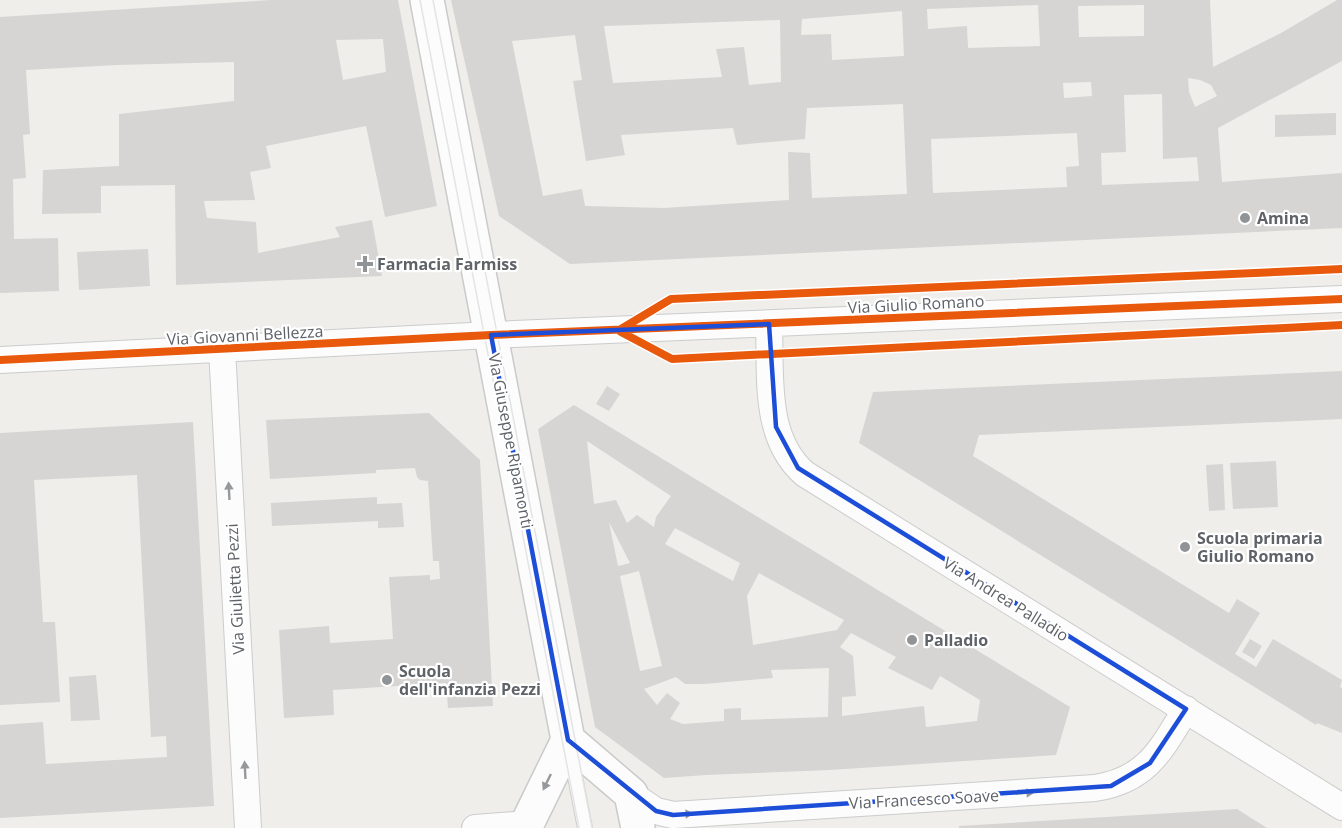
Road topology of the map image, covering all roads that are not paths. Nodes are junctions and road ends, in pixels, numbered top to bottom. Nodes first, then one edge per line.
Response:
1 (427, 0) edge
2 (1342, 299) edge
3 (769, 324) junction
4 (491, 335) junction
5 (222, 349) junction
6 (0, 360) edge
7 (1186, 709) junction
8 (568, 740) junction
9 (631, 794) junction
10 (1342, 807) edge
11 (527, 826) edge
12 (248, 828) edge
13 (475, 828) edge
14 (585, 828) edge
15 (638, 828) edge

1 - 4 street, Via Giuseppe Ripamonti
2 - 3 street, Via Giulio Romano
3 - 4 street, Via Giulio Romano
3 - 7 street, Via Andrea Palladio
4 - 5 street, Via Giovanni Bellezza
4 - 8 street, Via Giuseppe Ripamonti
5 - 6 street, Via Giovanni Bellezza
12 -> 5 street, Via Giulietta Pezzi
9 -> 7 street, Via Francesco Soave
7 - 10 street, Via Andrea Palladio
8 - 9 street
8 -> 11 street
8 - 14 lane, Via Giuseppe Ripamonti
9 - 15 street
11 - 13 street

